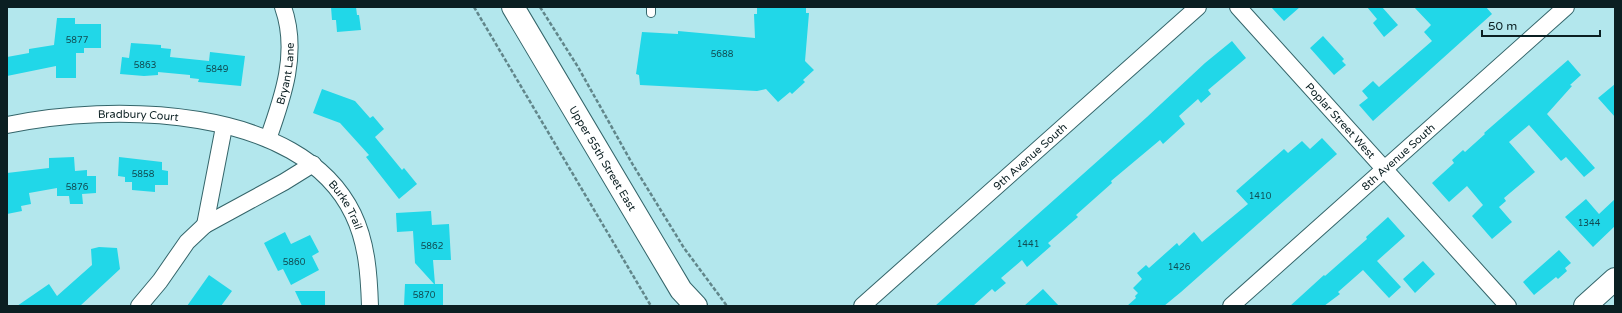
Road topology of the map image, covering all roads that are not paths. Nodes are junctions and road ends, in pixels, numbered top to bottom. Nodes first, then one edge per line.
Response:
1 (283, 7) edge
2 (1198, 7) edge
3 (1238, 7) edge
4 (1566, 7) edge
5 (519, 9) edge
6 (7, 126) edge
7 (224, 127) junction
8 (268, 139) junction
9 (312, 164) junction
10 (1385, 170) junction
11 (205, 225) junction
12 (1615, 279) edge
13 (869, 304) edge
14 (139, 306) edge
15 (370, 306) edge
16 (696, 306) edge
17 (1231, 306) edge
18 (1508, 306) edge
19 (1585, 306) edge

1 - 8 street, Bryant Lane
2 - 13 street, 9th Avenue South
3 - 10 street, Poplar Street West
4 - 10 street, 8th Avenue South
5 - 16 street, Upper 55th Street East
6 - 7 street, Bradbury Court
7 - 8 street, Bradbury Court
7 - 11 street
8 - 9 street, Burke Trail
9 - 11 street
9 - 15 street, Burke Trail
10 - 17 street, 8th Avenue South
10 - 18 street, Poplar Street West
11 - 14 street
12 - 19 street

